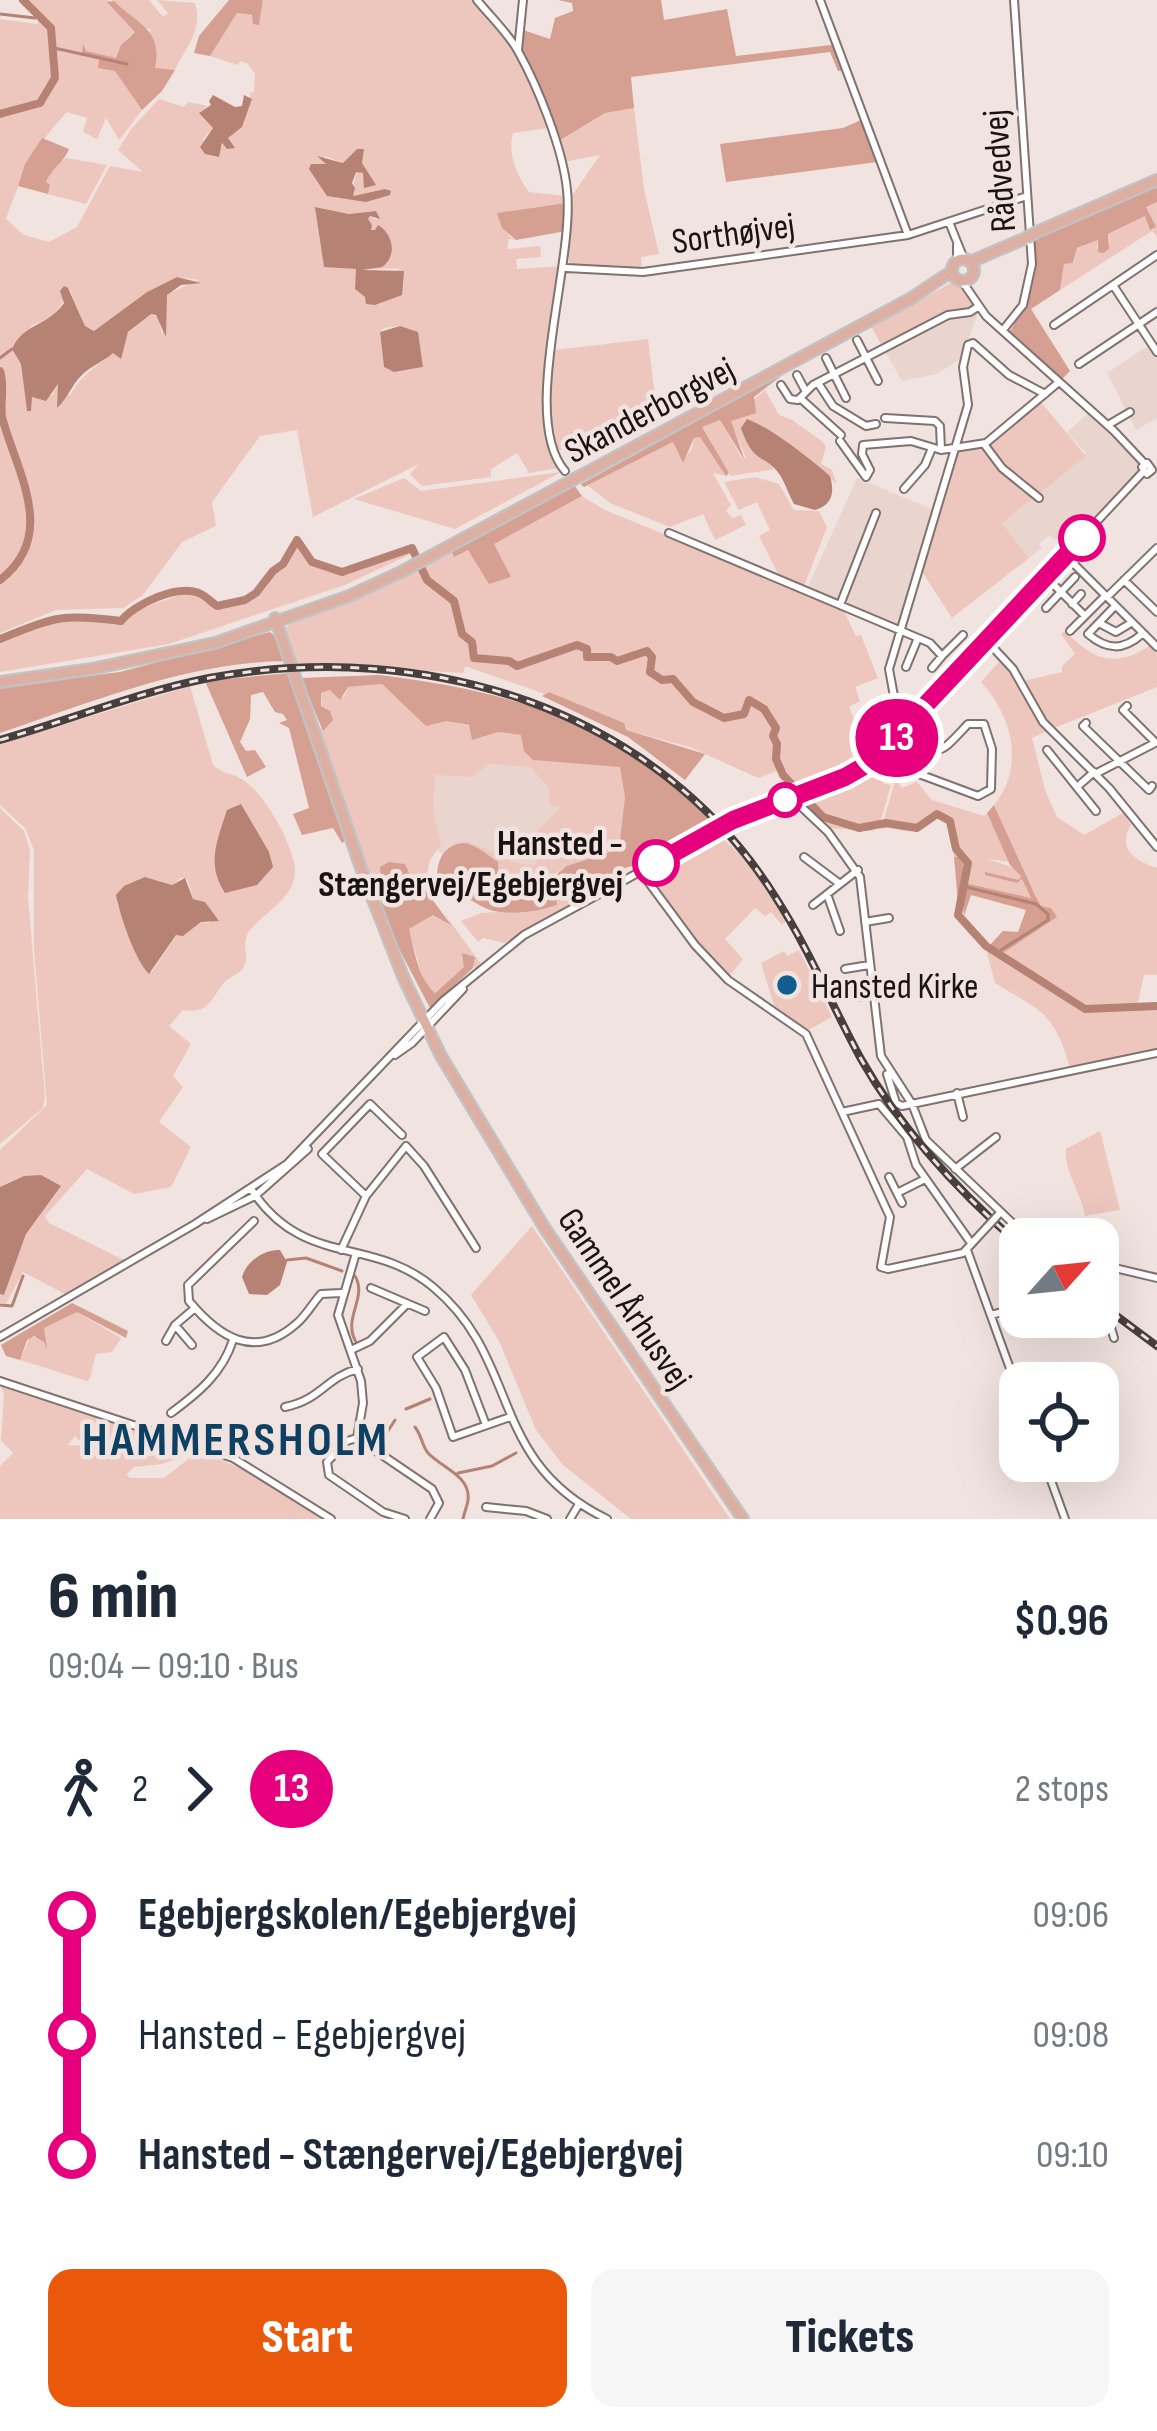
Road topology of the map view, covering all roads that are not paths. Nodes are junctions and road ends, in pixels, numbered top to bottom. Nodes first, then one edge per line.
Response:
1 (477, 0) edge
2 (523, 0) edge
3 (820, 0) edge
4 (1014, 0) edge
5 (518, 50) junction
6 (1157, 180) edge
7 (1028, 196) junction
8 (949, 222) junction
9 (908, 235) junction
10 (1157, 255) edge
11 (565, 268) junction
12 (963, 270) junction
13 (1113, 285) junction
14 (977, 303) junction
15 (1157, 312) edge
16 (1138, 324) junction
17 (1054, 325) dead end
18 (1003, 330) junction
19 (857, 340) dead end
20 (1157, 352) edge
21 (826, 358) dead end
22 (866, 358) junction
23 (1079, 364) dead end
24 (797, 375) dead end
25 (835, 376) junction
26 (874, 378) dead end
27 (1060, 382) junction
28 (818, 383) junction
29 (782, 385) dead end
30 (803, 394) junction
31 (1045, 394) junction
32 (846, 398) dead end
33 (1130, 412) dead end
34 (885, 418) dead end
35 (876, 424) dead end
36 (1108, 425) junction
37 (984, 444) junction
38 (956, 447) junction
39 (936, 449) junction
40 (1149, 467) edge
41 (565, 471) dead end
42 (904, 489) dead end
43 (1039, 498) dead end
44 (876, 513) dead end
45 (669, 533) dead end
46 (1156, 551) edge
47 (1066, 556) junction
48 (1046, 577) junction
49 (1075, 577) dead end
50 (1124, 580) junction
51 (1061, 592) junction
52 (1082, 595) dead end
53 (1106, 597) junction
54 (1072, 604) junction
55 (840, 605) junction
56 (1115, 607) junction
57 (1046, 608) dead end
58 (1157, 612) edge
59 (1085, 616) junction
60 (276, 621) junction
61 (1099, 622) junction
62 (1131, 623) junction
63 (900, 631) junction
64 (1070, 631) dead end
65 (1142, 634) junction
66 (964, 636) dead end
67 (918, 638) junction
68 (987, 641) junction
69 (1157, 647) edge
70 (942, 656) junction
71 (906, 667) dead end
72 (932, 668) dead end
73 (0, 682) edge
74 (1127, 706) dead end
75 (1086, 723) dead end
76 (904, 730) junction
77 (1156, 743) edge
78 (926, 748) junction
79 (1047, 750) dead end
80 (1116, 763) junction
81 (1094, 773) junction
82 (1152, 786) dead end
83 (1077, 787) junction
84 (798, 795) junction
85 (1091, 809) dead end
86 (1153, 836) edge
87 (1157, 847) edge
88 (805, 857) dead end
89 (858, 870) junction
90 (641, 872) junction
91 (840, 884) junction
92 (827, 894) junction
93 (813, 905) dead end
94 (889, 918) dead end
95 (866, 922) junction
96 (840, 932) dead end
97 (868, 965) junction
98 (845, 970) dead end
99 (874, 994) junction
100 (856, 997) dead end
101 (427, 1022) junction
102 (1157, 1053) edge
103 (957, 1093) junction
104 (912, 1104) junction
105 (842, 1112) junction
106 (963, 1117) dead end
107 (403, 1135) dead end
108 (317, 1136) junction
109 (996, 1137) dead end
110 (955, 1168) junction
111 (889, 1178) dead end
112 (925, 1178) junction
113 (253, 1192) junction
114 (897, 1193) junction
115 (366, 1196) junction
116 (902, 1203) dead end
117 (1000, 1213) junction
118 (1006, 1218) edge
119 (254, 1221) dead end
120 (969, 1247) junction
121 (476, 1248) dead end
122 (341, 1250) junction
123 (356, 1253) junction
124 (1119, 1269) edge
125 (1157, 1278) edge
126 (371, 1288) dead end
127 (341, 1293) junction
128 (407, 1304) junction
129 (195, 1308) junction
130 (425, 1311) dead end
131 (999, 1313) edge
132 (991, 1315) junction
133 (176, 1325) junction
134 (0, 1336) edge
135 (233, 1340) junction
136 (166, 1342) dead end
137 (192, 1345) dead end
138 (351, 1350) junction
139 (1008, 1362) edge
140 (358, 1369) junction
141 (212, 1378) junction
142 (0, 1381) edge
143 (225, 1387) dead end
144 (285, 1407) dead end
145 (176, 1412) dead end
146 (510, 1418) junction
147 (486, 1425) junction
148 (356, 1438) junction
149 (1052, 1482) edge
150 (579, 1504) junction
151 (486, 1507) dead end
152 (331, 1519) edge
153 (405, 1519) edge
154 (430, 1519) edge
155 (547, 1519) edge
156 (570, 1519) edge
157 (607, 1519) edge
158 (743, 1519) edge
159 (1065, 1519) edge

1 - 5 street
2 - 5 street
3 - 9 street
4 - 7 street, Rådvedvej
5 - 11 street
6 - 12 main road, Skanderborgvej
7 - 8 street, Sorthøjvej
7 - 18 street, Rådvedvej
8 - 9 street, Sorthøjvej
8 - 12 street
9 - 11 street, Sorthøjvej
10 - 13 street
11 - 41 street
12 - 14 street, Rådvedvej
12 - 60 main road, Skanderborgvej
13 - 16 street
13 - 17 street
14 - 18 street, Rådvedvej
14 - 22 street
15 - 16 street
16 - 20 street
16 - 23 street
18 - 27 street, Rådvedvej
19 - 22 street
21 - 25 street
22 - 25 street
22 - 26 street
24 - 30 street
25 - 28 street
25 - 32 street
27 - 31 street
27 - 36 street, Rådvedvej
28 - 30 street
28 - 35 street
29 - 30 street
30 - 39 street
31 - 37 street
31 - 38 street
33 - 36 street
34 - 39 street
36 - 40 street, Rådvedvej
37 - 38 street
37 - 43 street
38 - 39 street
38 - 63 street
39 - 42 street
40 - 47 street
44 - 55 street
45 - 55 street
46 - 50 street
47 - 48 street
47 - 53 street
48 - 51 street
48 - 68 street
49 - 51 street
50 - 53 street
50 - 58 street
51 - 54 street
51 - 57 street
52 - 54 street
53 - 56 street
53 - 59 street
54 - 59 street
55 - 63 street
56 - 61 street
56 - 62 street
59 - 64 street
60 - 73 main road, Skanderborgvej
60 - 101 main road, Gammel Århusvej
61 - 62 street
61 - 65 street
62 - 65 street
63 - 67 street
63 - 76 street
65 - 69 street
66 - 70 street
67 - 70 street
67 - 71 street
68 - 76 street
68 - 81 street
70 - 72 street
74 - 77 street
75 - 80 street
76 - 78 street
76 - 84 street
77 - 80 street
78 - 78 street
79 - 83 street
80 - 81 street
80 - 82 street
81 - 83 street
81 - 86 street
83 - 85 street
84 - 89 street
84 - 90 street
86 - 87 street
88 - 91 street
89 - 91 street
89 - 95 street
90 - 101 street
90 - 105 street
91 - 92 street
92 - 93 street
92 - 96 street
94 - 95 street
95 - 97 street
97 - 98 street
97 - 99 street
99 - 100 street
99 - 104 street
101 - 108 street
101 - 158 main road, Gammel Århusvej
102 - 103 street
103 - 104 street
103 - 106 street
104 - 110 street
105 - 112 street
105 - 120 street
107 - 115 street
108 - 113 street
108 - 113 street
109 - 110 street
110 - 117 street
111 - 114 street
112 - 114 street
112 - 120 street
113 - 122 street
113 - 134 street
114 - 116 street
115 - 121 street
115 - 122 street
117 - 118 street
117 - 120 street, bridge
119 - 129 street
120 - 132 street
122 - 123 street
123 - 127 street
123 - 146 street
124 - 125 street
126 - 128 street
127 - 135 street
127 - 138 street
128 - 130 street
128 - 138 street
129 - 133 street
129 - 135 street
131 - 132 street
132 - 139 street
133 - 136 street
133 - 137 street
135 - 141 street
138 - 140 street
140 - 144 street
140 - 148 street
141 - 143 street
141 - 145 street
142 - 152 street
146 - 147 street
146 - 150 street
147 - 147 street
148 - 153 street
148 - 154 street
149 - 159 street
150 - 156 street
150 - 157 street
151 - 155 street

